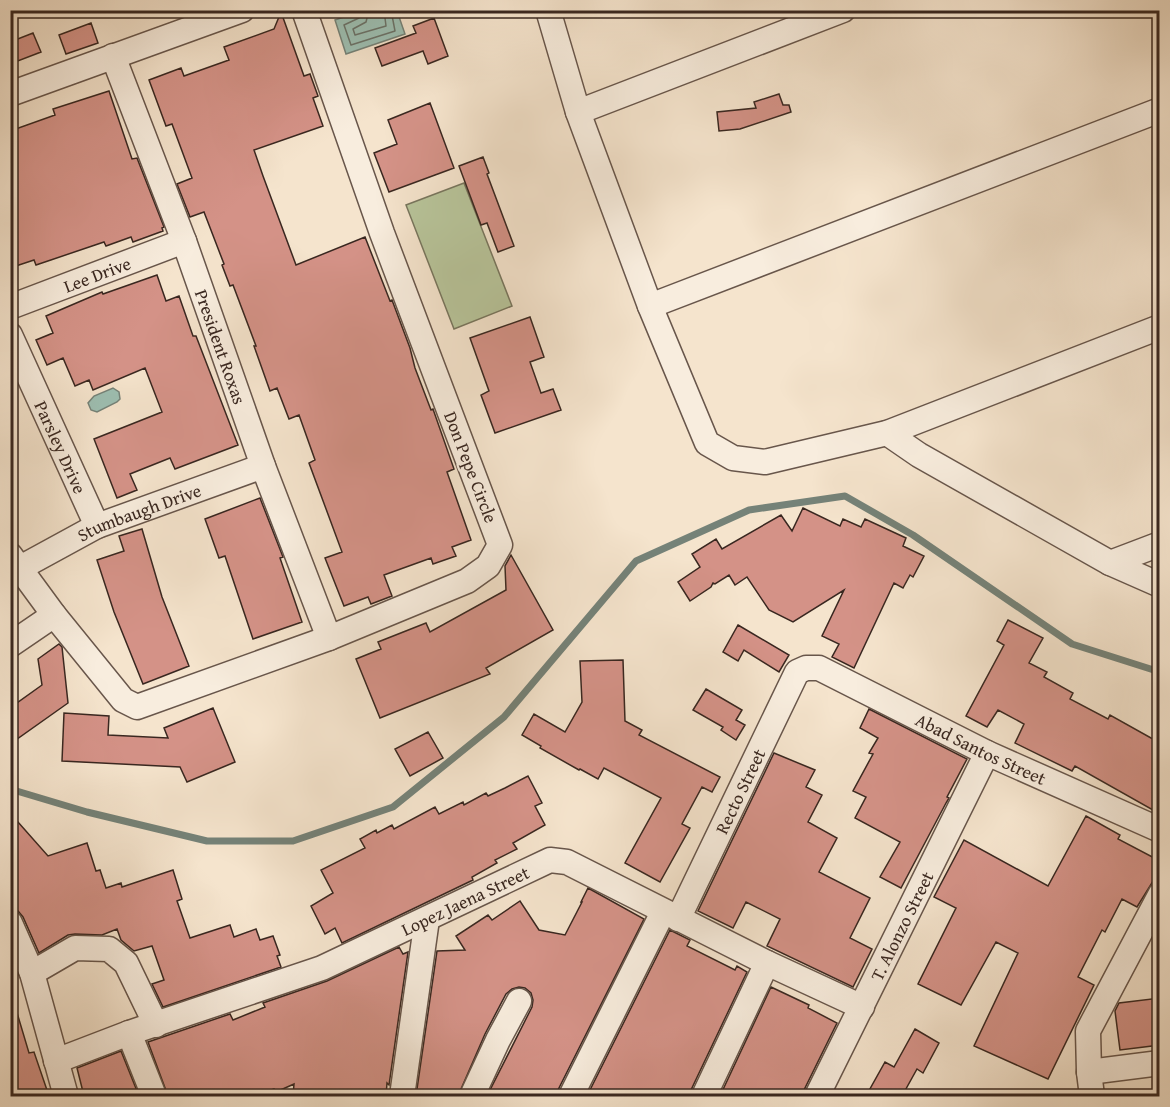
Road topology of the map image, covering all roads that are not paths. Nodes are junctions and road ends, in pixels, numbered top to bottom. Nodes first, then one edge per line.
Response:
1 (242, 10) edge
2 (304, 10) edge
3 (548, 10) edge
4 (843, 10) edge
5 (113, 56) junction
6 (10, 94) edge
7 (1160, 110) edge
8 (578, 112) junction
9 (184, 241) junction
10 (650, 306) junction
11 (10, 307) edge
12 (1160, 327) edge
13 (10, 335) edge
14 (887, 433) junction
15 (263, 466) junction
16 (97, 526) junction
17 (1160, 544) edge
18 (15, 561) edge
19 (1110, 563) junction
20 (1160, 585) edge
21 (54, 615) junction
22 (329, 638) junction
23 (10, 645) edge
24 (806, 668) joint
25 (987, 753) junction
26 (1160, 830) edge
27 (1160, 895) edge
28 (671, 915) junction
29 (427, 919) junction
30 (10, 923) edge
31 (767, 963) junction
32 (32, 973) junction
33 (519, 1000) dead end
34 (862, 1007) junction
35 (156, 1024) junction
36 (129, 1033) junction
37 (56, 1061) junction
38 (1160, 1063) edge
39 (1089, 1072) junction
40 (66, 1096) edge
41 (154, 1096) edge
42 (402, 1096) edge
43 (472, 1096) edge
44 (571, 1096) edge
45 (704, 1096) edge
46 (817, 1096) edge
47 (1092, 1096) edge

1 - 5 street
2 - 22 street, Don Pepe Circle
3 - 8 street
4 - 8 street
5 - 6 street
5 - 9 street, President Roxas
7 - 10 street
8 - 10 street
9 - 11 street, Lee Drive
9 - 15 street, President Roxas
10 - 14 street
12 - 14 street
13 - 16 street, Parsley Drive
14 - 19 street
15 - 16 street, Stumbaugh Drive
15 - 22 street, President Roxas
16 - 18 street, Stumbaugh Drive
17 - 19 street
18 - 21 street
19 - 20 street
21 - 22 street, Don Pepe Circle
21 - 23 street
24 - 25 street, Abad Santos Street
24 - 28 street, Recto Street
25 - 26 street, Abad Santos Street
25 - 34 street, T. Alonzo Street
27 - 39 street
28 - 29 street, Lopez Jaena Street
28 - 31 street, Lopez Jaena Street
28 - 44 street, Recto Street
29 - 35 street, Lopez Jaena Street
29 - 42 street
30 - 32 street
31 - 34 street, Lopez Jaena Street
31 - 45 street
32 - 35 street
32 - 37 street
33 - 43 street
34 - 46 street, T. Alonzo Street
35 - 36 street, Lopez Jaena Street
36 - 37 street, Lopez Jaena Street
36 - 41 street
37 - 40 street
38 - 39 street
39 - 47 street

